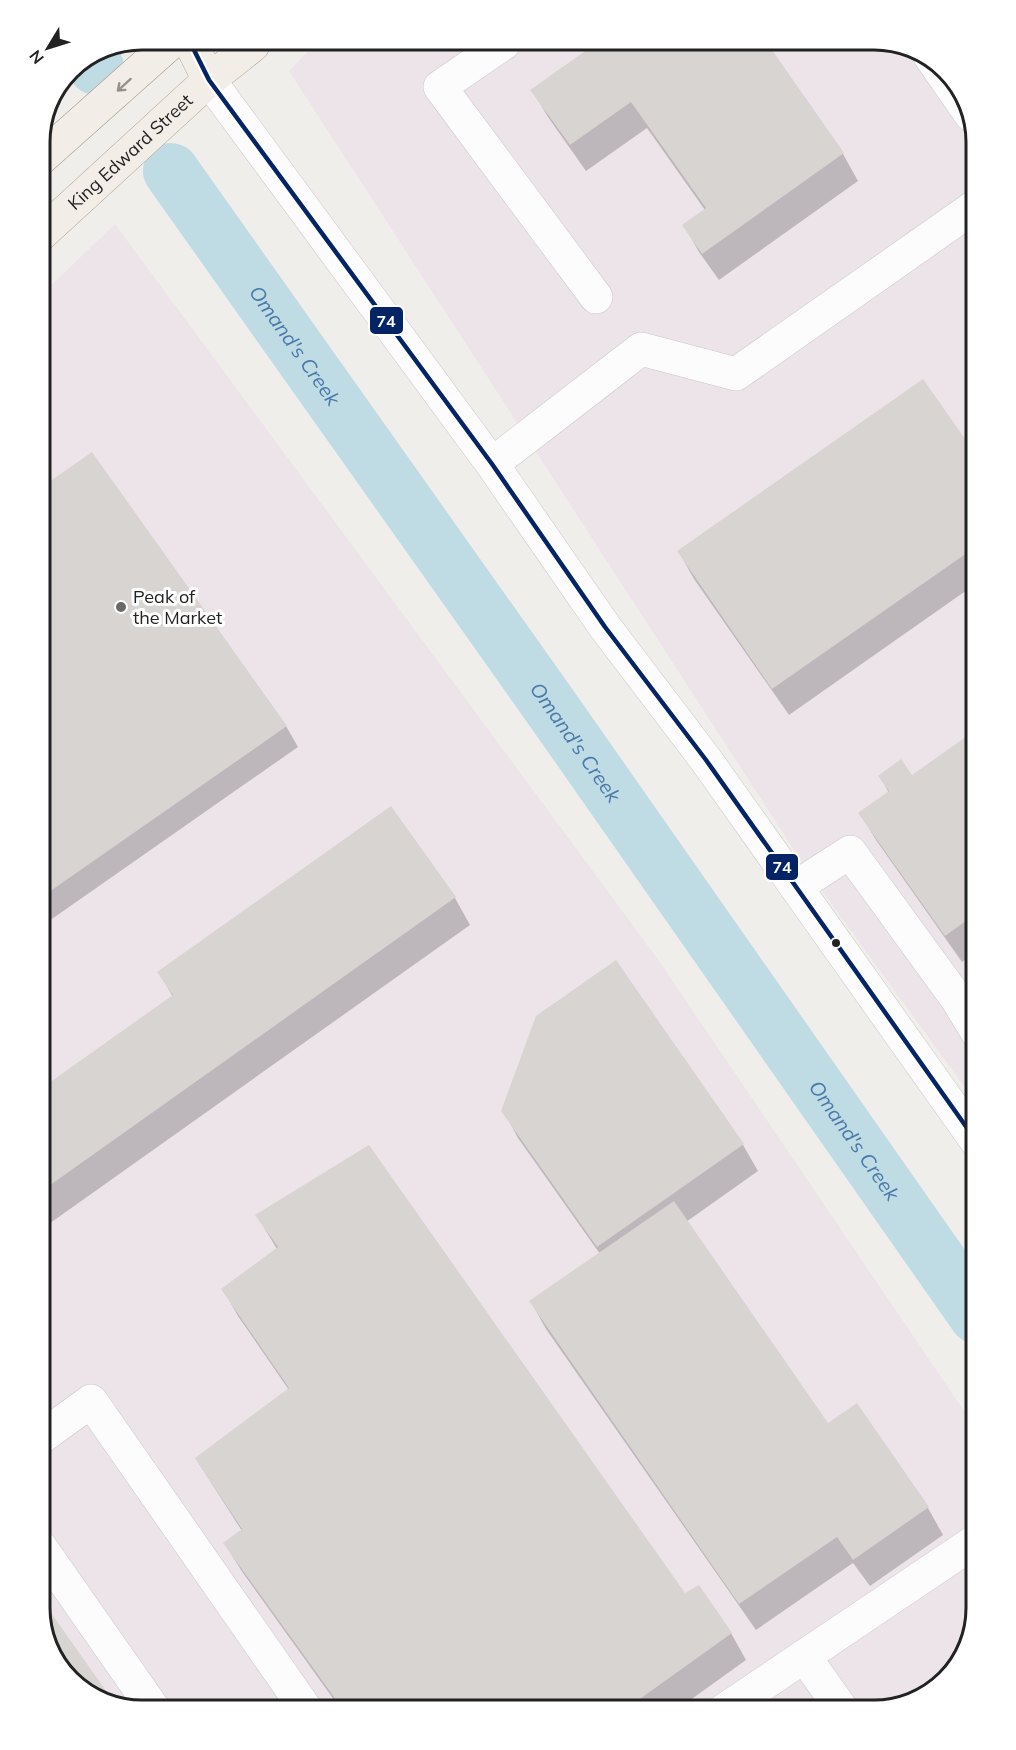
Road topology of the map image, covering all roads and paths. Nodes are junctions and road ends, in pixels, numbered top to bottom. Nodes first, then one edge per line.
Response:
1 (163, 50) edge
2 (194, 50) edge
3 (247, 50) edge
4 (494, 50) edge
5 (209, 80) junction
6 (50, 150) edge
7 (966, 213) edge
8 (50, 226) edge
9 (596, 297) dead end
10 (492, 464) junction
11 (796, 887) junction
12 (966, 991) edge
13 (966, 1118) edge
14 (50, 1431) edge
15 (966, 1547) edge
16 (50, 1561) edge
17 (804, 1656) junction
18 (147, 1700) edge
19 (299, 1700) edge
20 (739, 1700) edge
21 (835, 1700) edge

1 -> 6 main road
2 - 5 main road
3 - 5 main road, King Edward Street
4 - 9 street
5 - 8 main road, King Edward Street
5 - 10 street
7 - 10 street
10 - 11 street
11 - 12 street
11 - 13 street
14 - 19 street
15 - 17 street
16 - 18 street
17 - 20 street
17 - 21 street

